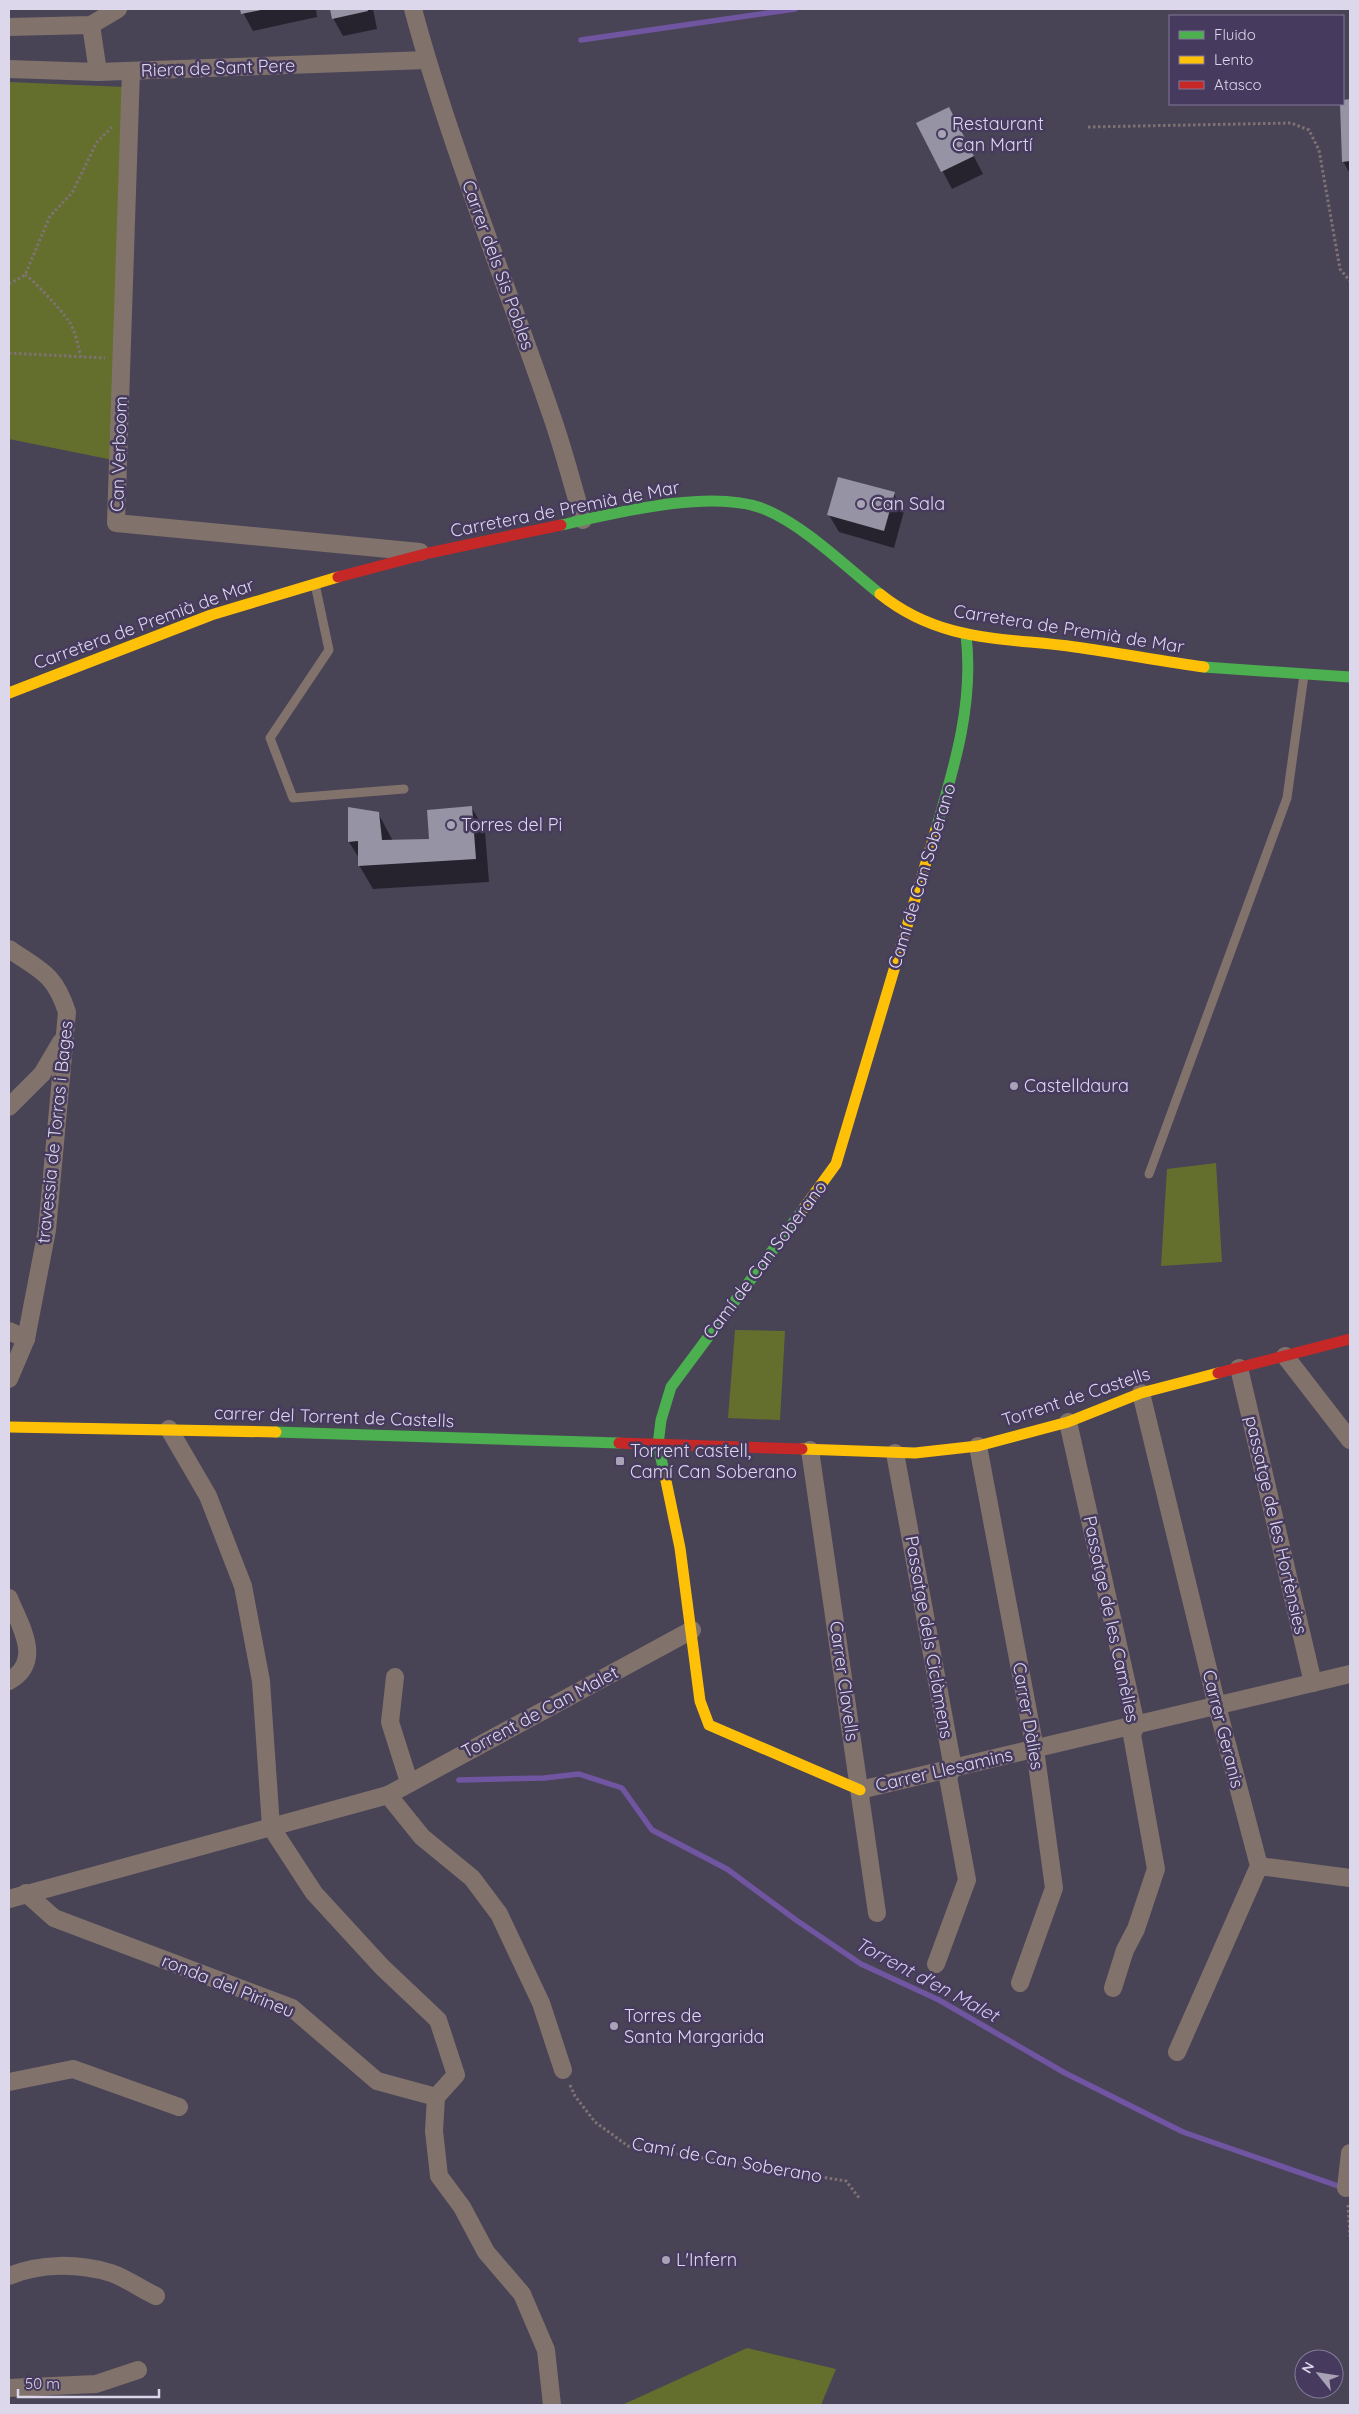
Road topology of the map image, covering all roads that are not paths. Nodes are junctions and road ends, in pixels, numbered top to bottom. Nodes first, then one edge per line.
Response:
1 (118, 9) edge
2 (413, 9) edge
3 (91, 25) junction
4 (9, 27) edge
5 (427, 60) junction
6 (9, 69) edge
7 (131, 71) junction
8 (98, 72) junction
9 (583, 520) junction
10 (429, 553) junction
11 (315, 584) junction
12 (966, 634) junction
13 (1304, 674) junction
14 (1350, 677) edge
15 (9, 693) edge
16 (404, 789) dead end
17 (9, 949) edge
18 (64, 1038) junction
19 (9, 1107) edge
20 (1148, 1174) dead end
21 (9, 1331) edge
22 (26, 1339) junction
23 (1350, 1339) edge
24 (1285, 1356) junction
25 (1239, 1368) junction
26 (9, 1379) edge
27 (1141, 1393) junction
28 (1068, 1422) junction
29 (9, 1427) edge
30 (169, 1428) junction
31 (1350, 1440) edge
32 (658, 1444) junction
33 (978, 1446) junction
34 (810, 1450) junction
35 (895, 1452) junction
36 (9, 1598) edge
37 (692, 1630) junction
38 (1350, 1674) edge
39 (395, 1677) dead end
40 (9, 1681) edge
41 (1313, 1683) junction
42 (1217, 1706) junction
43 (1136, 1725) junction
44 (1035, 1749) junction
45 (952, 1768) junction
46 (409, 1782) junction
47 (860, 1790) junction
48 (388, 1795) junction
49 (271, 1827) junction
50 (1259, 1866) junction
51 (1350, 1878) edge
52 (26, 1893) junction
53 (9, 1899) edge
54 (877, 1913) dead end
55 (936, 1964) dead end
56 (1020, 1983) dead end
57 (1113, 1988) dead end
58 (1177, 2052) dead end
59 (563, 2070) road end
60 (9, 2082) edge
61 (436, 2097) junction
62 (178, 2107) dead end
63 (1350, 2153) edge
64 (1346, 2188) road end
65 (9, 2276) edge
66 (156, 2296) dead end
67 (138, 2370) dead end
68 (9, 2388) edge
69 (552, 2405) edge

1 - 3 street
2 - 5 street, Carrer dels Sis Pobles
3 - 4 street
3 - 8 street
5 - 7 street, Riera de Sant Pere
5 - 9 street, Carrer dels Sis Pobles
6 - 8 street, Riera de Sant Pere
7 - 8 street, Riera de Sant Pere
7 - 10 street, Can Verboom
9 - 10 street, Carretera de Premià de Mar
9 - 12 street, Carretera de Premià de Mar
10 - 11 street, Carretera de Premià de Mar
11 - 15 street, Carretera de Premià de Mar
11 - 16 lane
12 - 13 street, Carretera de Premià de Mar
12 - 32 street, Camí de Can Soberano
13 - 14 street, Carretera de Premià de Mar
13 - 20 lane
17 - 18 street, travessia de Torras i Bages
18 - 19 street
18 - 22 street, travessia de Torras i Bages
21 - 22 street
22 - 26 street, travessia de Torras i Bages
23 - 24 street, Torrent de Castells
24 - 25 street, Torrent de Castells
24 - 31 street
25 - 27 street, Torrent de Castells
25 - 41 street, passatge de les Hortènsies
27 - 28 street, Torrent de Castells
27 - 42 street, Carrer Geranis
28 - 33 street, Torrent de Castells
28 - 43 street, Passatge de les Camèlies
29 - 30 street, carrer del Torrent de Castells
30 - 32 street, carrer del Torrent de Castells
30 - 49 street
32 - 34 street, Torrent de Castells
32 - 37 street, Camí de Can Soberano
33 - 35 street, Torrent de Castells
33 - 44 street, Carrer Dàlies
34 - 35 street, Torrent de Castells
34 - 47 street, Carrer Clavells
35 - 45 street, Passatge dels Ciclàmens
36 - 40 street
37 - 46 street, Torrent de Can Malet
37 - 47 street, Camí de Can Soberano
38 - 41 street, Carrer Llesamins
39 - 46 street
41 - 42 street, Carrer Llesamins
42 - 43 street, Carrer Llesamins
42 - 50 street, Carrer Geranis
43 - 44 street, Carrer Llesamins
43 - 57 street, Passatge de les Camèlies
44 - 45 street, Carrer Llesamins
44 - 56 street, Carrer Dàlies
45 - 47 street, Carrer Llesamins
45 - 55 street, Passatge dels Ciclàmens
46 - 48 street, Torrent de Can Malet
47 - 54 street, Carrer Clavells
48 - 49 street
48 - 59 street
49 - 52 street
49 - 61 street
50 - 51 street
50 - 58 street
52 - 53 street
52 - 61 street, ronda del Pirineu
60 - 62 street
61 - 69 street
63 - 64 street
65 - 66 street
67 - 68 street

